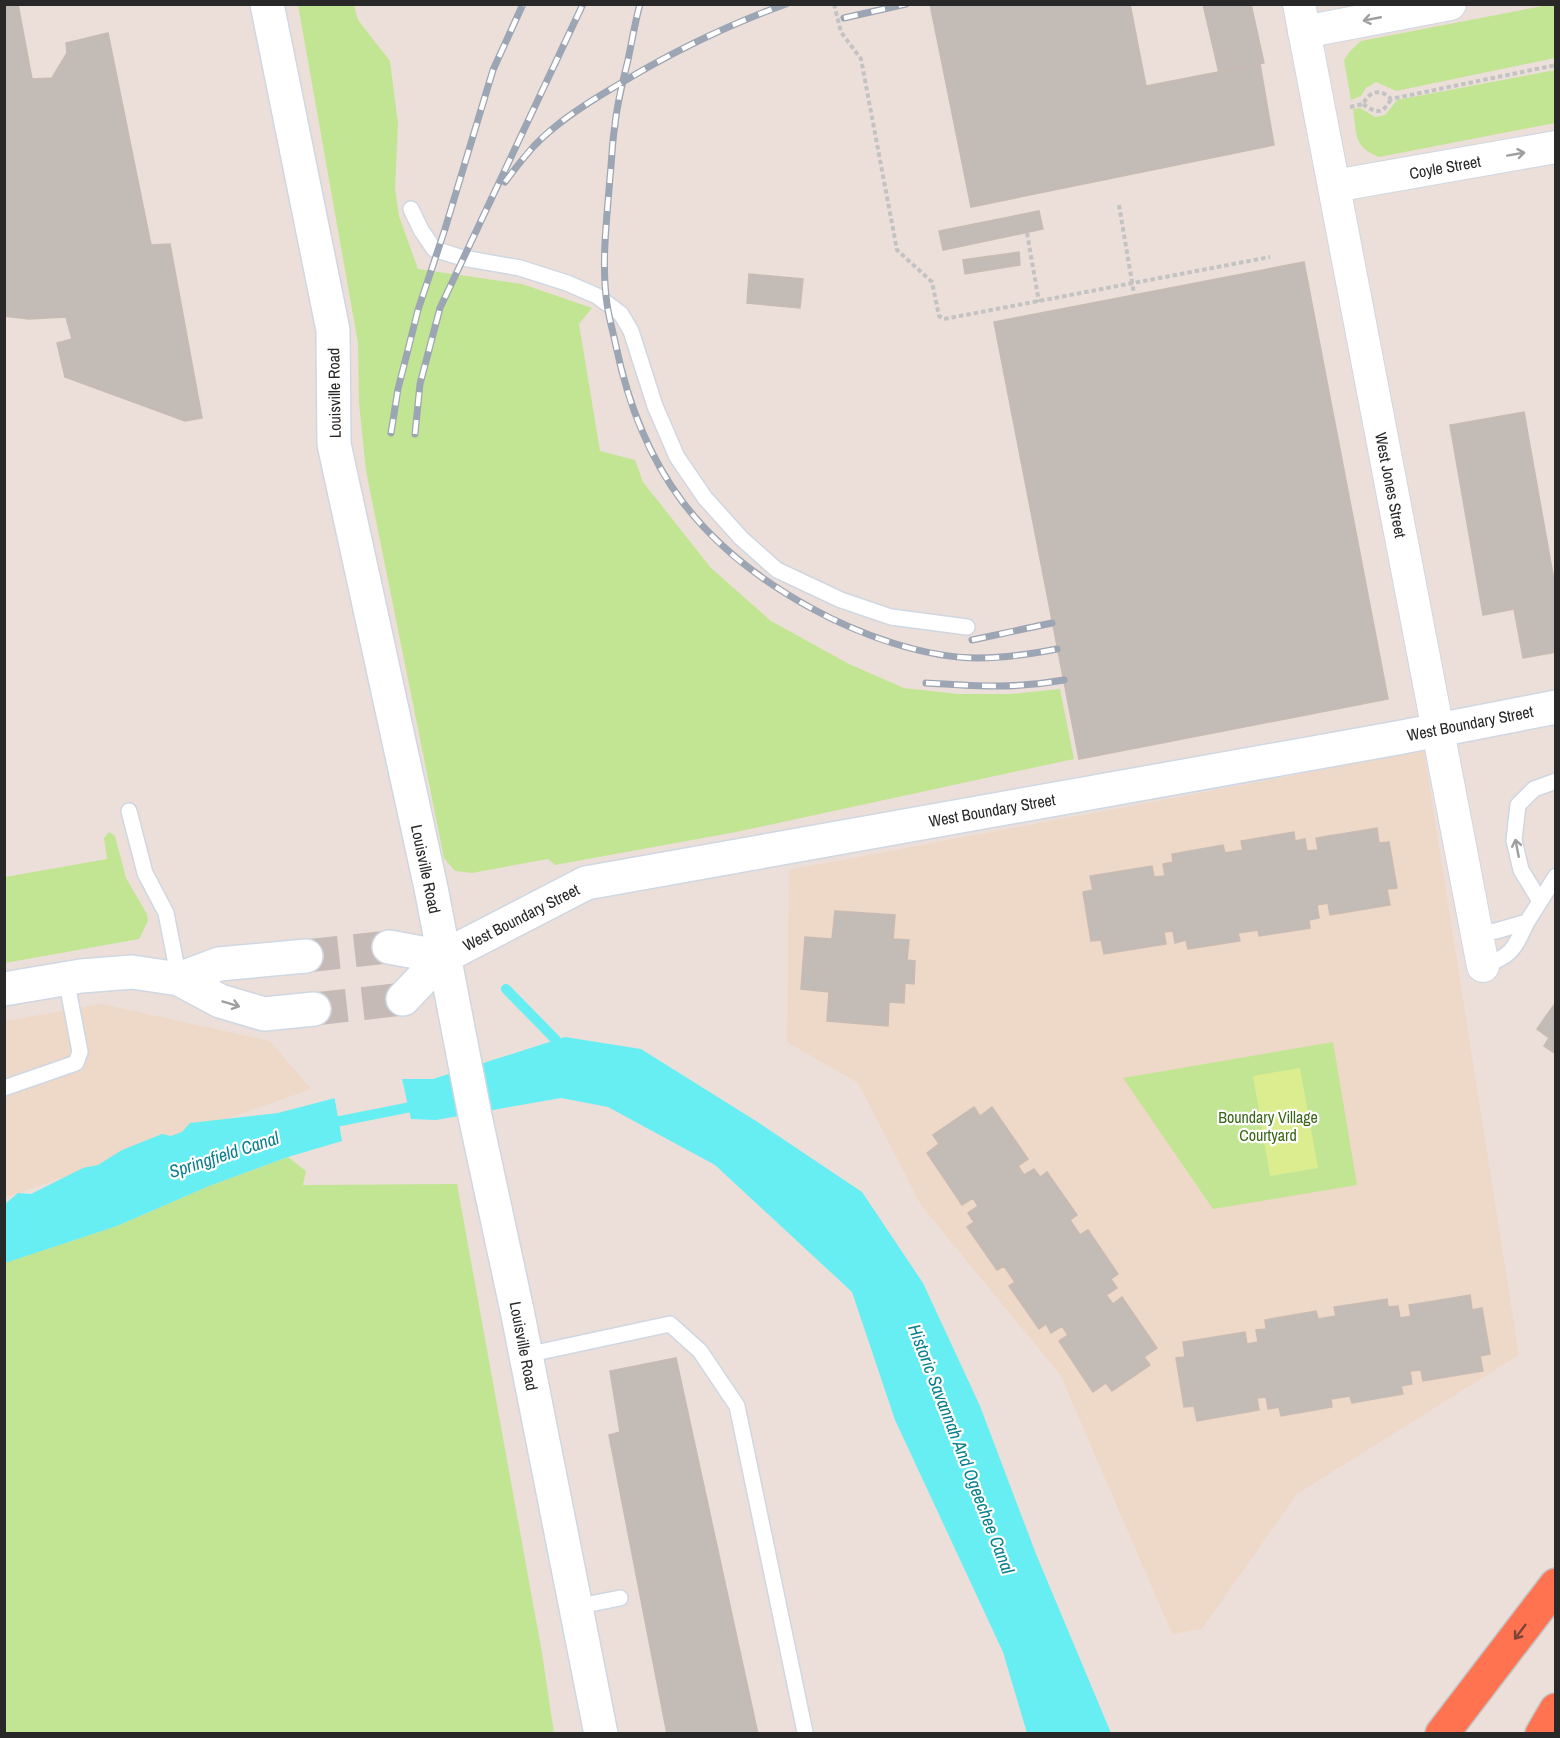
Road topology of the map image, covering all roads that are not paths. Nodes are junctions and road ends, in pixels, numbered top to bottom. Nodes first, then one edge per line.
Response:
1 (267, 4) edge
2 (1450, 4) edge
3 (1302, 18) edge
4 (1556, 147) edge
5 (1334, 186) junction
6 (411, 209) dead end
7 (967, 627) dead end
8 (1556, 707) edge
9 (1438, 729) junction
10 (1556, 781) edge
11 (129, 811) dead end
12 (1556, 876) edge
13 (1540, 901) junction
14 (1527, 922) junction
15 (1476, 932) junction
16 (389, 947) tunnel mouth
17 (306, 956) tunnel mouth
18 (443, 957) junction
19 (1483, 966) joint
20 (66, 978) junction
21 (178, 979) junction
22 (4, 989) edge
23 (403, 999) tunnel mouth
24 (314, 1009) tunnel mouth
25 (4, 1088) edge
26 (526, 1355) junction
27 (1556, 1585) edge
28 (620, 1598) dead end
29 (575, 1607) junction
30 (1556, 1710) edge
31 (805, 1732) dead end
32 (601, 1734) edge
33 (1442, 1734) edge
34 (1542, 1734) edge

1 - 18 main road, Louisville Road
2 -> 3 street
3 - 5 street, West Jones Street
5 -> 4 street, Coyle Street
5 - 9 street, West Jones Street
6 - 7 lane
8 - 9 main road, West Boundary Street
9 - 15 street, West Jones Street
9 - 18 main road, West Boundary Street
13 -> 10 lane
11 - 21 lane
12 - 13 lane
13 - 14 lane
14 - 15 lane
14 - 19 lane
15 - 19 street, West Jones Street
16 - 18 main road, West Boundary Street
17 - 21 main road
18 - 23 main road, West Boundary Street
18 - 26 main road, Louisville Road
20 - 21 main road
20 - 22 main road
20 - 25 lane
21 -> 24 main road
26 - 29 main road, Louisville Road
26 - 31 lane
27 -> 33 highway
28 - 29 lane
29 - 32 main road, Louisville Road
30 - 34 highway

